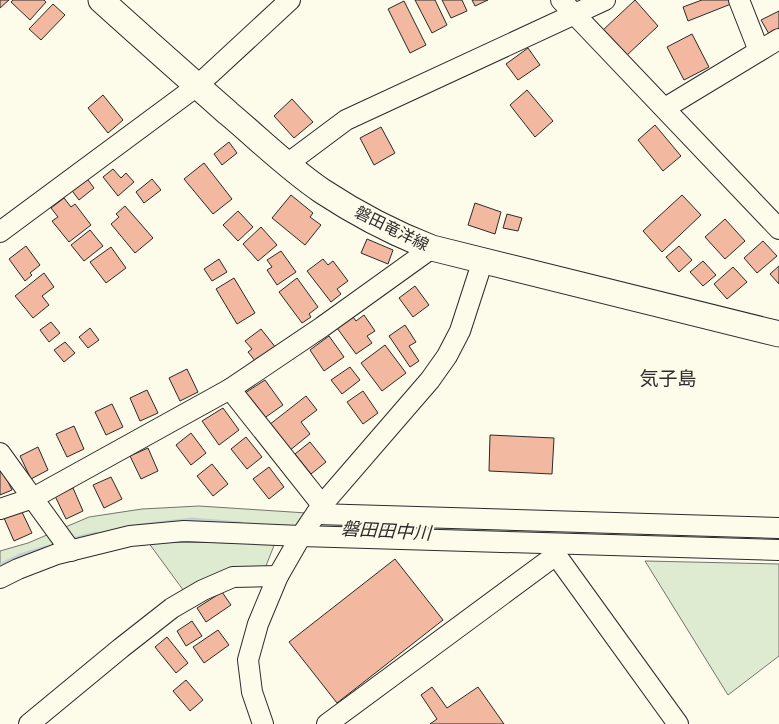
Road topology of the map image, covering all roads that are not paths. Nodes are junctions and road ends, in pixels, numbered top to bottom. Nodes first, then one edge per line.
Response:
1 (101, 0) edge
2 (290, 0) edge
3 (561, 0) edge
4 (605, 0) edge
5 (739, 0) edge
6 (575, 14) junction
7 (779, 39) edge
8 (760, 51) junction
9 (198, 86) junction
10 (665, 108) junction
11 (287, 164) junction
12 (779, 229) edge
13 (0, 232) edge
14 (432, 248) junction
15 (483, 260) junction
16 (779, 334) edge
17 (230, 389) junction
18 (0, 453) edge
19 (33, 498) junction
20 (0, 509) edge
21 (311, 521) junction
22 (779, 528) edge
23 (558, 549) junction
24 (779, 550) edge
25 (71, 551) junction
26 (278, 576) junction
27 (0, 578) edge
28 (28, 724) edge
29 (262, 724) edge
30 (327, 724) edge
31 (678, 724) edge

1 - 9 main road, 磐田竜洋線
2 - 9 street
3 - 6 street
4 - 6 street
5 - 8 street
6 - 10 street
6 - 11 street
7 - 8 street
8 - 10 street
9 - 11 main road, 磐田竜洋線
9 - 13 street
10 - 12 street
11 - 14 main road, 磐田竜洋線
14 - 15 main road, 磐田竜洋線
14 - 17 street
15 - 16 main road, 磐田竜洋線
15 - 21 street
17 - 19 street
17 - 21 street
18 - 19 street
19 - 20 street
19 - 25 street
21 - 22 street
21 - 23 street
21 - 25 street
21 - 26 street
23 - 24 street
23 - 30 street
23 - 31 street
25 - 27 street
26 - 28 street
26 - 29 street

